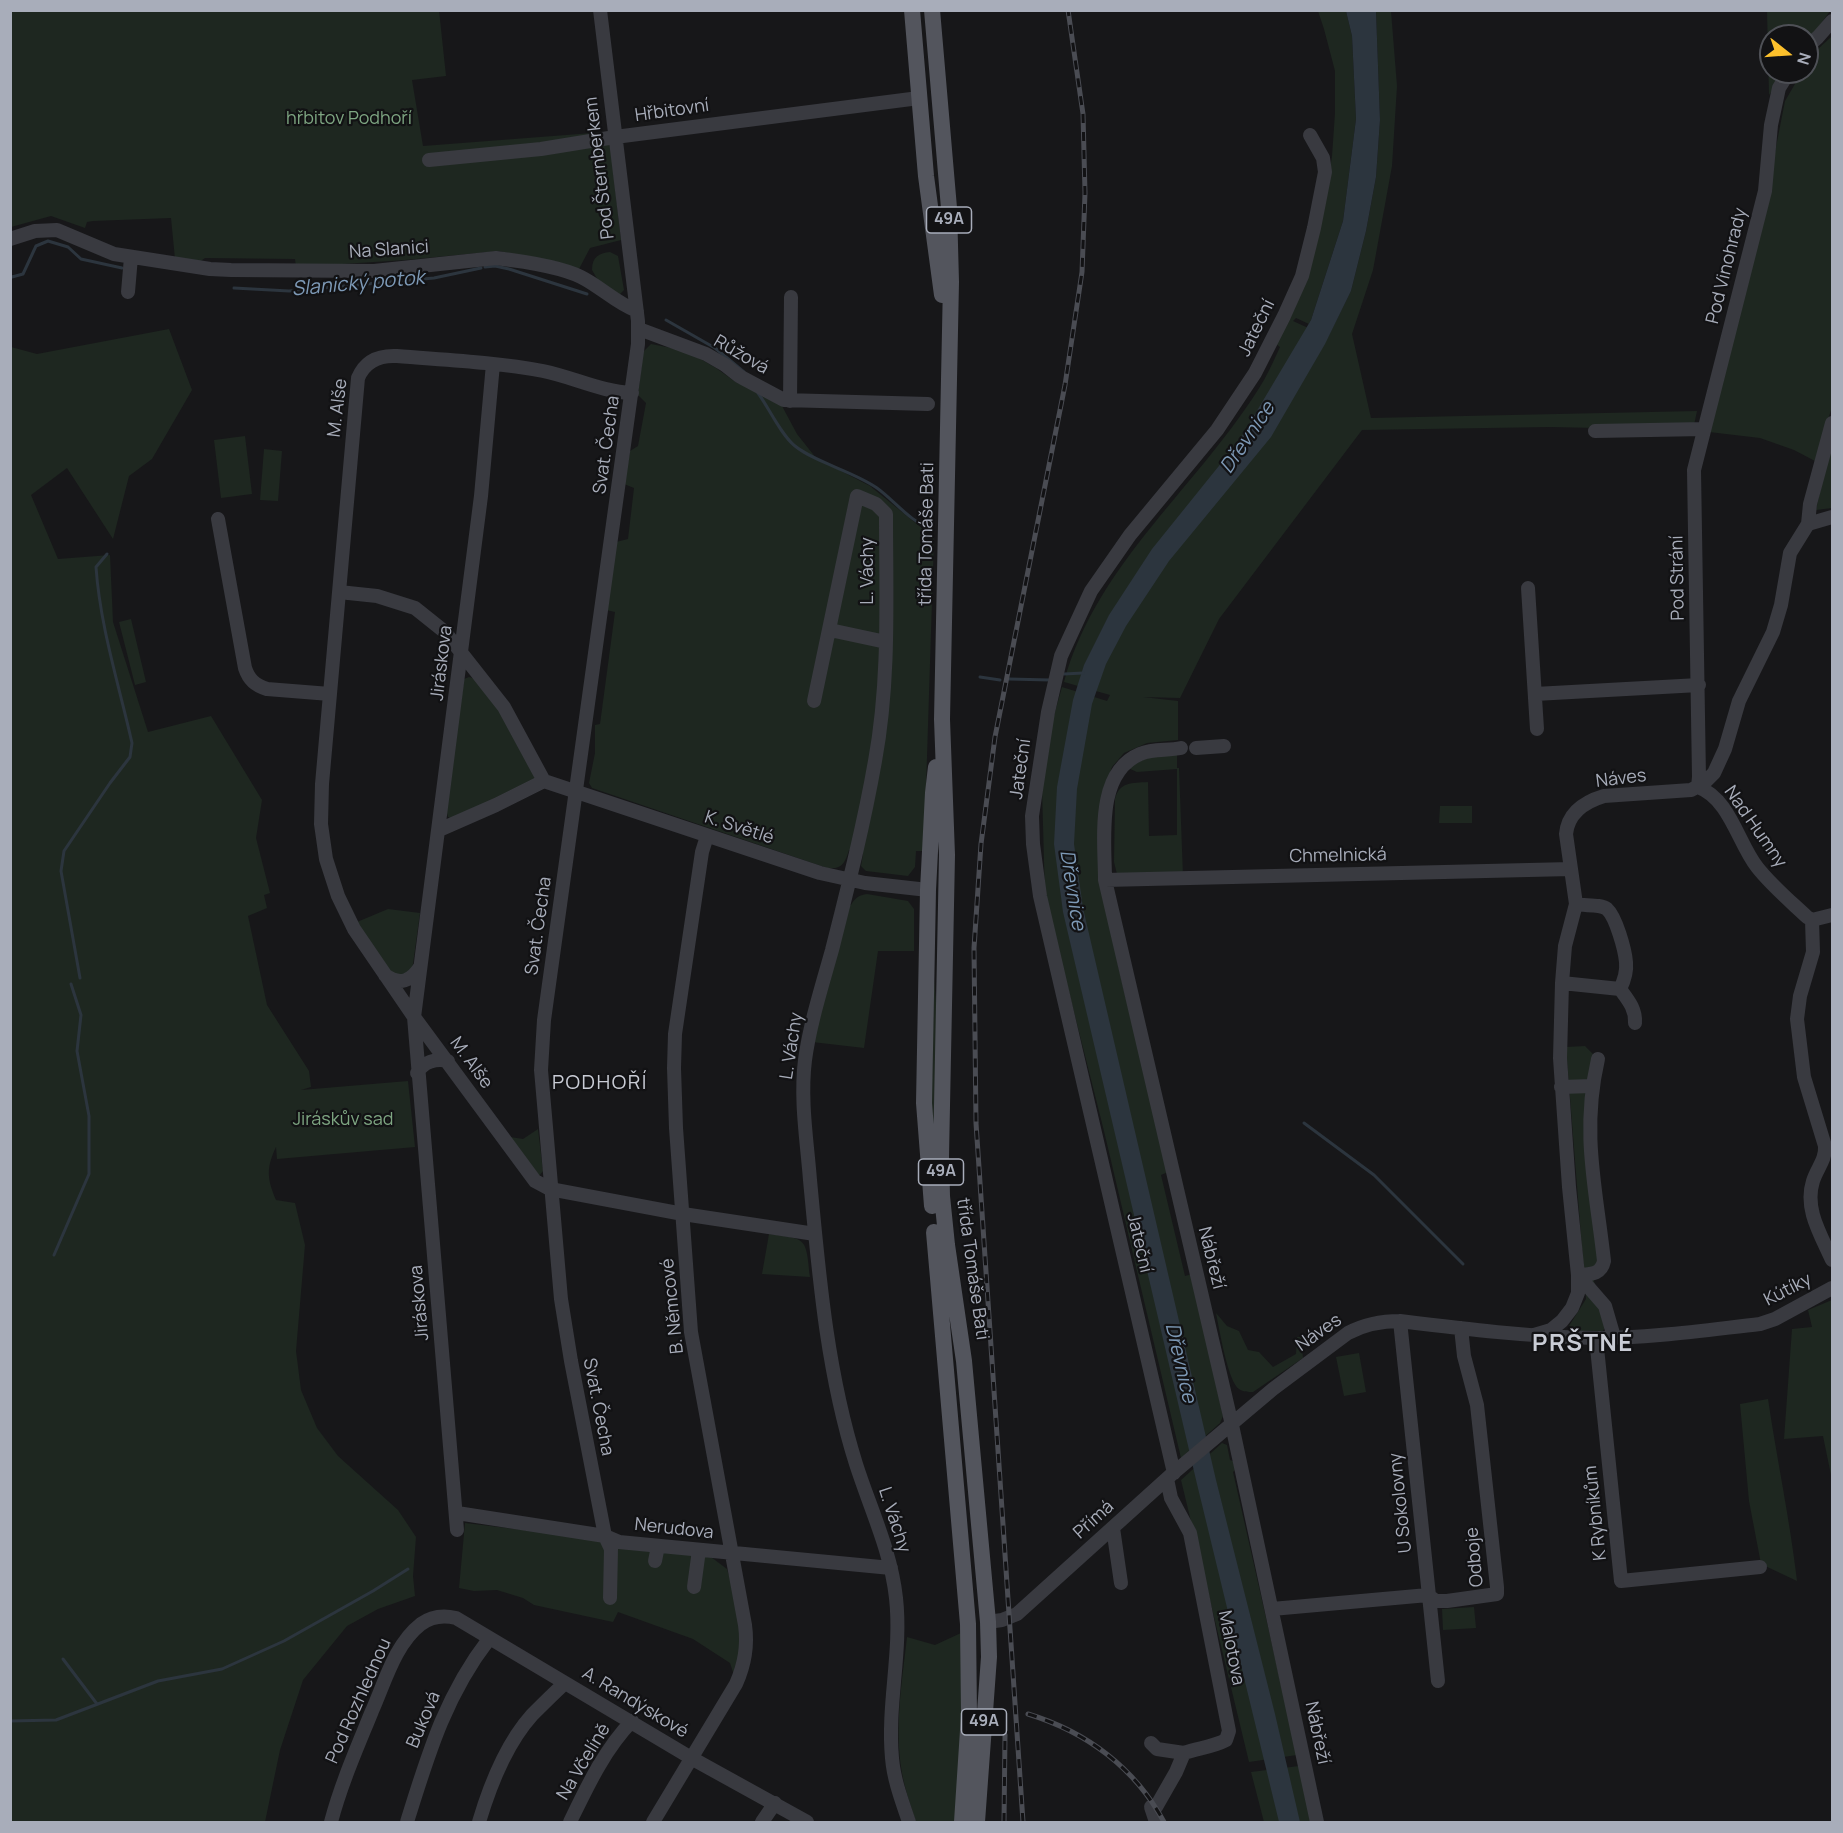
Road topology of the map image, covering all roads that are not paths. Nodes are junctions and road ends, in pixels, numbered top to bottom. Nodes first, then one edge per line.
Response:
1 (600, 10) edge
2 (912, 10) edge
3 (932, 10) edge
4 (1833, 21) edge
5 (1819, 35) edge
6 (1782, 84) edge
7 (939, 90) junction
8 (919, 98) junction
9 (1310, 135) dead end
10 (615, 137) junction
11 (429, 160) dead end
12 (10, 239) edge
13 (131, 258) junction
14 (128, 292) dead end
15 (791, 297) dead end
16 (638, 320) junction
17 (950, 350) junction
18 (493, 364) junction
19 (632, 393) junction
20 (790, 401) junction
21 (928, 404) dead end
22 (1833, 423) edge
23 (1704, 429) junction
24 (1595, 431) dead end
25 (1694, 470) joint
26 (1833, 517) edge
27 (218, 519) dead end
28 (1808, 524) junction
29 (1528, 588) dead end
30 (339, 592) junction
31 (830, 630) junction
32 (886, 642) junction
33 (461, 652) junction
34 (1699, 685) junction
35 (330, 694) junction
36 (1535, 694) junction
37 (814, 701) dead end
38 (942, 719) junction
39 (1537, 729) dead end
40 (1224, 746) dead end
41 (1181, 748) dead end
42 (1196, 748) dead end
43 (544, 781) junction
44 (1698, 787) junction
45 (576, 791) junction
46 (439, 830) junction
47 (707, 836) junction
48 (1571, 869) junction
49 (849, 880) junction
50 (1105, 880) junction
51 (928, 890) junction
52 (947, 890) junction
53 (1576, 904) junction
54 (1833, 915) edge
55 (1812, 920) junction
56 (420, 967) junction
57 (384, 974) junction
58 (1562, 983) junction
59 (1620, 989) junction
60 (414, 1017) junction
61 (1635, 1023) dead end
62 (1598, 1059) dead end
63 (448, 1061) junction
64 (417, 1073) junction
65 (1592, 1086) junction
66 (1561, 1087) junction
67 (1593, 1185) junction
68 (550, 1188) junction
69 (1569, 1188) junction
70 (683, 1214) junction
71 (815, 1234) junction
72 (1833, 1260) edge
73 (1578, 1275) junction
74 (1833, 1288) edge
75 (1400, 1321) junction
76 (1760, 1324) joint
77 (1461, 1328) junction
78 (1534, 1335) junction
79 (1614, 1337) junction
80 (1596, 1338) junction
81 (1232, 1425) junction
82 (1220, 1434) joint
83 (1174, 1473) junction
84 (457, 1512) junction
85 (1113, 1528) junction
86 (457, 1530) dead end
87 (606, 1536) junction
88 (658, 1546) junction
89 (699, 1550) junction
90 (732, 1553) junction
91 (655, 1561) dead end
92 (1760, 1567) dead end
93 (891, 1568) junction
94 (1121, 1582) dead end
95 (694, 1587) dead end
96 (1428, 1595) junction
97 (610, 1598) dead end
98 (1272, 1609) junction
99 (445, 1616) joint
100 (988, 1622) junction
101 (968, 1624) junction
102 (489, 1639) junction
103 (1438, 1681) dead end
104 (565, 1683) junction
105 (632, 1721) junction
106 (1151, 1743) dead end
107 (1184, 1753) junction
108 (693, 1758) junction
109 (775, 1803) junction
110 (331, 1822) edge
111 (407, 1822) edge
112 (479, 1822) edge
113 (570, 1822) edge
114 (654, 1822) edge
115 (762, 1822) edge
116 (807, 1822) edge
117 (909, 1822) edge
118 (962, 1822) edge
119 (977, 1822) edge
120 (1152, 1822) edge
121 (1317, 1822) edge

1 - 10 street, Pod Šternberkem
2 - 8 main road, třída Tomáše Bati / 49A
3 - 7 main road, třída Tomáše Bati / 49A
4 - 5 street
6 - 23 street, Pod Vinohrady
7 - 8 main road
7 - 17 main road, třída Tomáše Bati / 49A
8 - 10 street, Hřbitovní
8 - 17 main road, třída Tomáše Bati / 49A
9 - 83 street, Jateční
10 - 11 street, Hřbitovní
10 - 16 street, Pod Šternberkem
12 - 13 street, Na Slanici
13 - 14 street
13 - 16 street, Na Slanici
15 - 20 street, Růžová
16 - 19 street, Svat. Čecha
16 - 20 street, Růžová
17 - 38 main road, třída Tomáše Bati / 49A
18 - 19 street, M. Alše
18 - 30 street, M. Alše
18 - 33 street, Jiráskova
19 - 45 street, Svat. Čecha
20 - 21 street, Růžová
22 - 28 street, Nad Humny
23 - 24 street
23 - 25 street, Pod Vinohrady
25 - 34 street, Pod Strání
26 - 28 street
27 - 35 street
28 - 44 street, Nad Humny
29 - 36 street
30 - 33 street
30 - 35 street, M. Alše
31 - 32 street
31 - 32 street, L. Váchy
31 - 37 street, L. Váchy
32 - 49 street, L. Váchy
33 - 43 street
33 - 46 street, Jiráskova
34 - 36 street
34 - 44 street, Pod Strání
35 - 57 street, M. Alše
36 - 39 street
38 - 51 main road, třída Tomáše Bati / 49A
38 - 52 main road, třída Tomáše Bati / 49A
40 - 42 street
41 - 50 street, Nábřeží
43 - 45 street, K. Světlé
43 - 46 street
44 - 48 street, Náves
44 - 55 street, Nad Humny
45 - 47 street, K. Světlé
45 - 68 street, Svat. Čecha
46 - 56 street, Jiráskova
47 - 49 street, K. Světlé
47 - 70 street, B. Němcové
48 - 50 street, Chmelnická
48 - 53 street, Náves
49 - 51 street, K. Světlé
49 - 71 street, L. Váchy
50 - 81 street, Nábřeží
51 - 52 main road
51 - 101 main road, třída Tomáše Bati / 49A
52 - 100 main road, třída Tomáše Bati / 49A
53 - 58 street, Náves
53 - 59 street
54 - 55 street
55 - 72 street
56 - 57 street
56 - 60 street, Jiráskova
57 - 60 street, M. Alše
58 - 59 street
58 - 66 street, Náves
59 - 61 street
60 - 63 street, M. Alše
60 - 64 street, Jiráskova
62 - 65 street
63 - 64 street
63 - 68 street, M. Alše
64 - 84 street, Jiráskova
65 - 66 street
65 - 67 street
66 - 69 street, Náves
67 - 69 street
67 - 73 street
68 - 70 street, M. Alše
68 - 87 street, Svat. Čecha
69 - 73 street, Náves
70 - 71 street, M. Alše
70 - 90 street, B. Němcové
71 - 93 street, L. Váchy
73 - 78 street, Náves
73 - 79 street
74 - 76 street, Kútíky
75 - 77 street, Náves
75 - 81 street, Náves
75 - 96 street, U Sokolovny
76 - 79 street, Náves
77 - 78 street, Náves
77 - 96 street, Odboje
78 - 80 street, Náves
79 - 80 street, Náves
80 - 92 street, K Rybníkům
81 - 82 street, Náves
81 - 98 street, Nábřeží
82 - 83 street, Přímá
83 - 85 street, Přímá
83 - 107 street, Malotova
84 - 86 street, Jiráskova
84 - 87 street, Nerudova
85 - 94 street
85 - 100 street, Přímá
87 - 88 street, Nerudova
87 - 97 street, Svat. Čecha
88 - 89 street, Nerudova
88 - 91 street
89 - 90 street, Nerudova
89 - 95 street
90 - 93 street, Nerudova
90 - 108 street, B. Němcové
93 - 117 street, L. Váchy
96 - 98 street, Odboje
96 - 103 street, U Sokolovny
98 - 121 street, Nábřeží
99 - 102 street, A. Randýskové
99 - 110 street, Pod Rozhlednou
100 - 101 main road
100 - 119 main road, třída Tomáše Bati / 49A
101 - 118 main road, třída Tomáše Bati / 49A
102 - 104 street, A. Randýskové
102 - 111 street, Buková
104 - 105 street, A. Randýskové
104 - 112 street
105 - 108 street, A. Randýskové
105 - 113 street, Na Včelíně
106 - 107 street
107 - 120 street
108 - 109 street, A. Randýskové
108 - 114 street, B. Němcové
109 - 115 street
109 - 116 street, A. Randýskové

